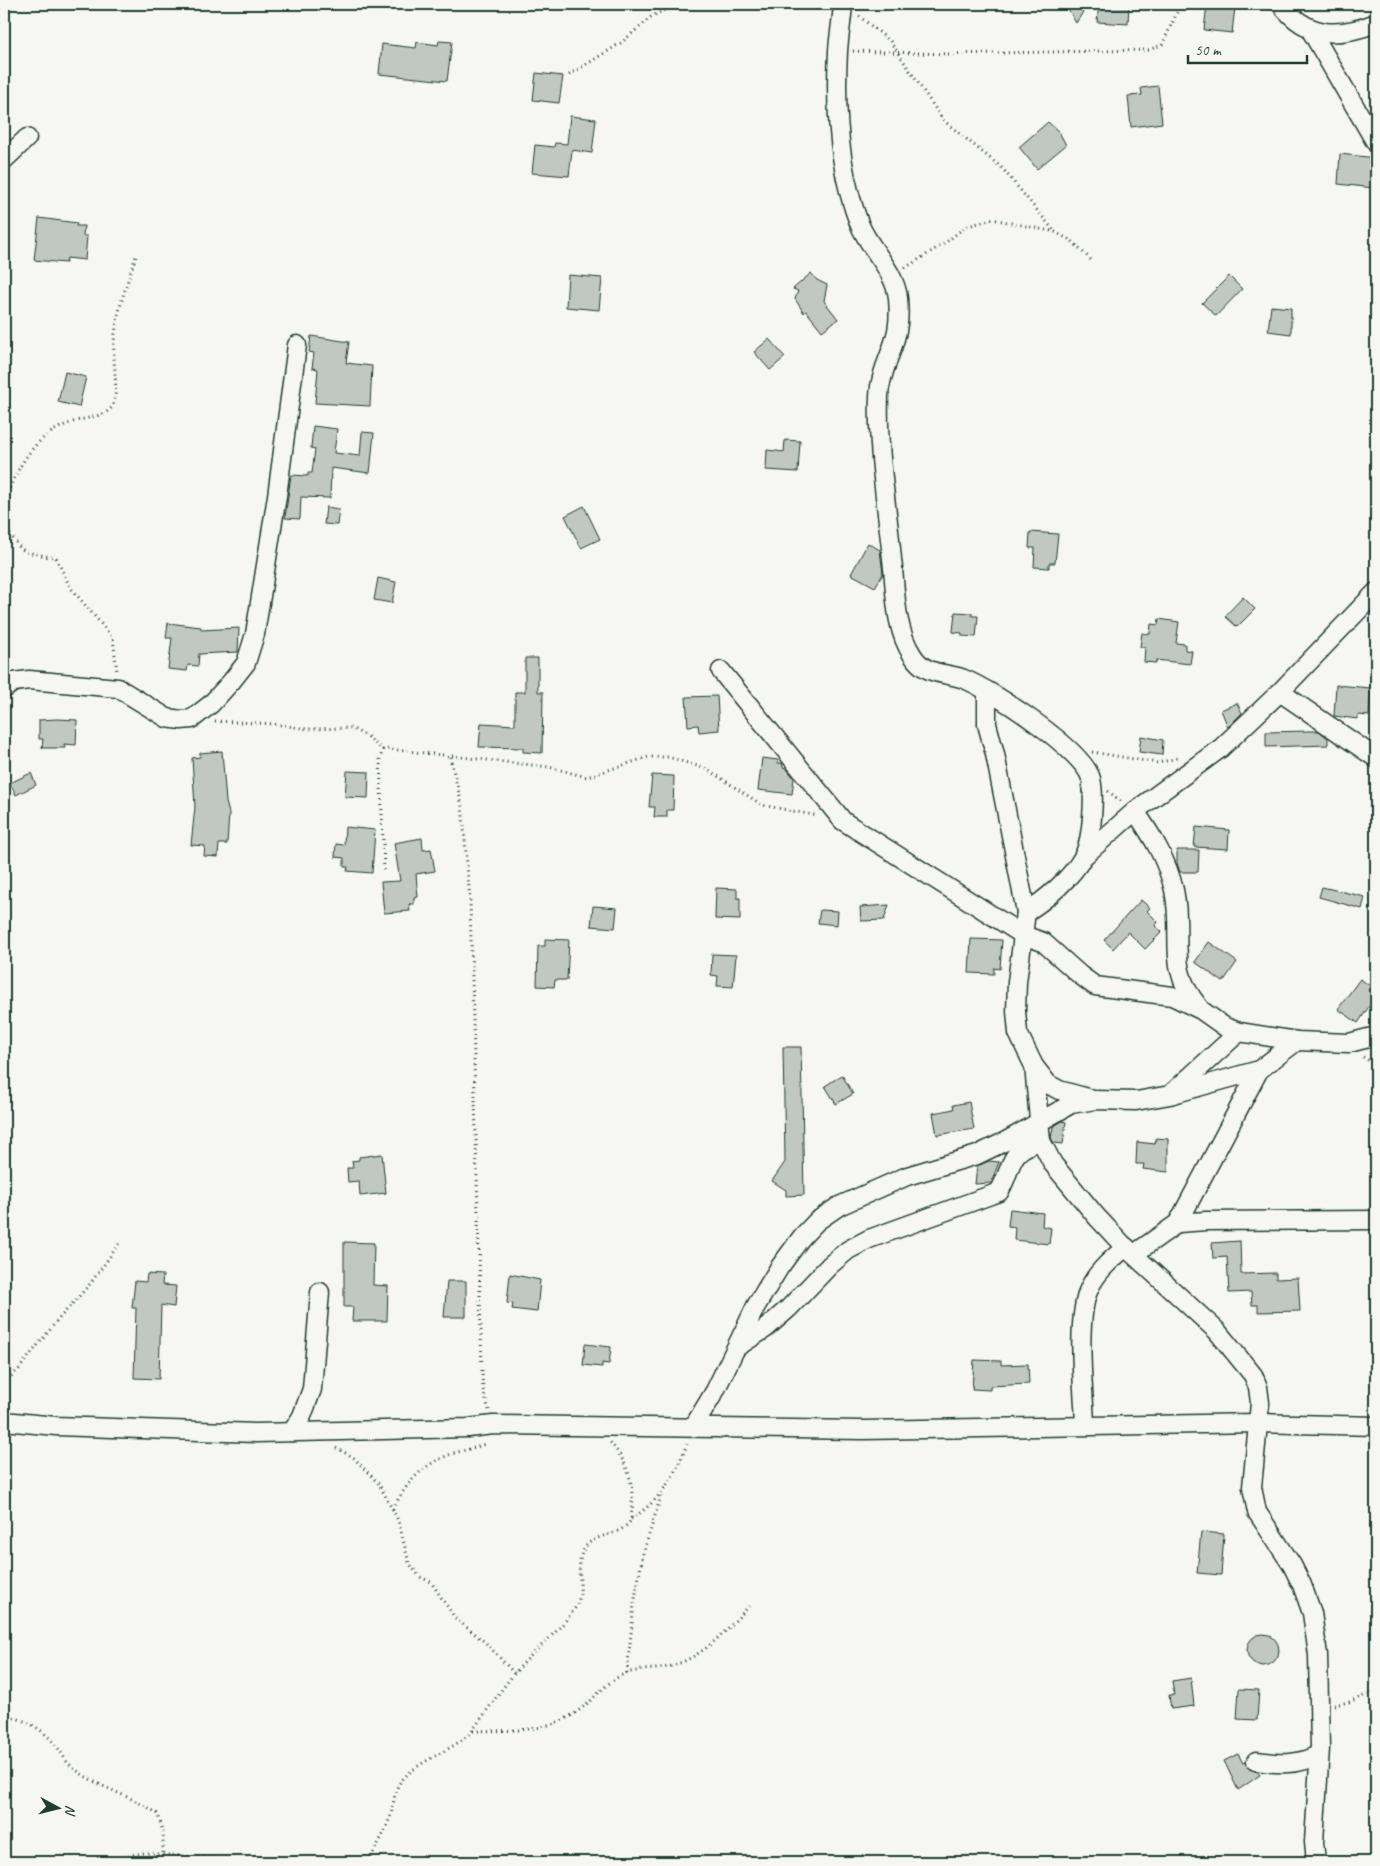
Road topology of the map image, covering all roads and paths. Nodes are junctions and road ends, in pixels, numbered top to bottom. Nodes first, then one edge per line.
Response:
1 (676, 4) edge
2 (1181, 4) edge
3 (1280, 4) edge
4 (849, 7) edge
5 (1376, 23) edge
6 (1310, 29) junction
7 (838, 50) junction
8 (898, 53) junction
9 (569, 75) dead end
10 (27, 138) dead end
11 (1376, 143) edge
12 (4, 160) edge
13 (1055, 232) junction
14 (137, 253) dead end
15 (1094, 262) dead end
16 (891, 276) junction
17 (296, 345) dead end
18 (4, 502) edge
19 (4, 526) edge
20 (1376, 592) edge
21 (721, 671) dead end
22 (118, 688) junction
23 (4, 689) edge
24 (987, 691) junction
25 (1280, 692) junction
26 (192, 719) junction
27 (383, 750) junction
28 (1072, 751) junction
29 (450, 757) junction
30 (1376, 758) edge
31 (1202, 762) junction
32 (1091, 776) junction
33 (1135, 811) junction
34 (843, 821) junction
35 (1084, 856) junction
36 (384, 870) dead end
37 (1026, 912) junction
38 (1023, 935) junction
39 (1201, 1010) junction
40 (1239, 1032) junction
41 (1376, 1036) edge
42 (1297, 1041) junction
43 (1034, 1066) junction
44 (1259, 1070) junction
45 (1170, 1094) junction
46 (1095, 1100) junction
47 (1038, 1122) junction
48 (1042, 1141) junction
49 (1376, 1220) edge
50 (1178, 1223) junction
51 (119, 1244) dead end
52 (1130, 1251) junction
53 (320, 1292) dead end
54 (737, 1347) junction
55 (4, 1383) edge
56 (4, 1421) edge
57 (1258, 1423) junction
58 (1085, 1424) junction
59 (499, 1425) junction
60 (594, 1426) junction
61 (694, 1426) junction
62 (1376, 1426) edge
63 (292, 1432) junction
64 (330, 1446) dead end
65 (662, 1493) junction
66 (393, 1509) junction
67 (631, 1520) junction
68 (752, 1603) dead end
69 (627, 1673) junction
70 (515, 1674) junction
71 (1376, 1691) edge
72 (1319, 1707) junction
73 (4, 1716) edge
74 (472, 1731) junction
75 (1320, 1754) junction
76 (1256, 1761) dead end
77 (163, 1855) junction
78 (120, 1862) edge
79 (258, 1862) edge
80 (368, 1862) edge
81 (1316, 1862) edge

1 - 9 path
2 - 8 path
3 - 6 street
4 - 7 street
4 - 8 path
5 - 6 street
6 - 11 street
7 - 8 path
7 - 16 street
8 - 13 path
10 - 12 street
13 - 15 path
13 - 16 path
14 - 18 path
16 - 24 street
17 - 26 street
19 - 22 path
20 - 25 street
21 - 34 street
22 - 23 street
22 - 26 street
24 - 28 street
24 - 37 street
25 - 30 street
25 - 31 street
26 - 27 path
27 - 29 path
27 - 36 path
28 - 31 path
28 - 32 street
29 - 34 path
29 - 59 path
31 - 33 street
32 - 33 path
32 - 35 street
33 - 35 street
33 - 39 street
34 - 38 street
35 - 37 street
37 - 38 street
38 - 39 street
38 - 43 street
39 - 40 street
40 - 42 street
40 - 45 street
41 - 42 street
42 - 44 street
43 - 46 street
43 - 47 street
44 - 45 street
44 - 50 street
45 - 46 street
46 - 47 street
47 - 48 street
47 - 54 street
48 - 52 street
48 - 54 street
49 - 50 street
50 - 52 street
51 - 55 path
52 - 57 street
52 - 58 street
53 - 63 street
54 - 61 street
56 - 63 street
57 - 58 street
57 - 62 street
57 - 72 street
58 - 61 street
59 - 60 street
59 - 63 street
59 - 66 path
60 - 61 street
60 - 67 path
61 - 65 path
64 - 66 path
65 - 67 path
65 - 69 path
66 - 70 path
67 - 70 path
68 - 69 path
69 - 74 path
70 - 74 path
71 - 72 path
72 - 75 street
73 - 77 path
74 - 80 path
75 - 76 street
75 - 81 street
77 - 78 path
77 - 79 path

